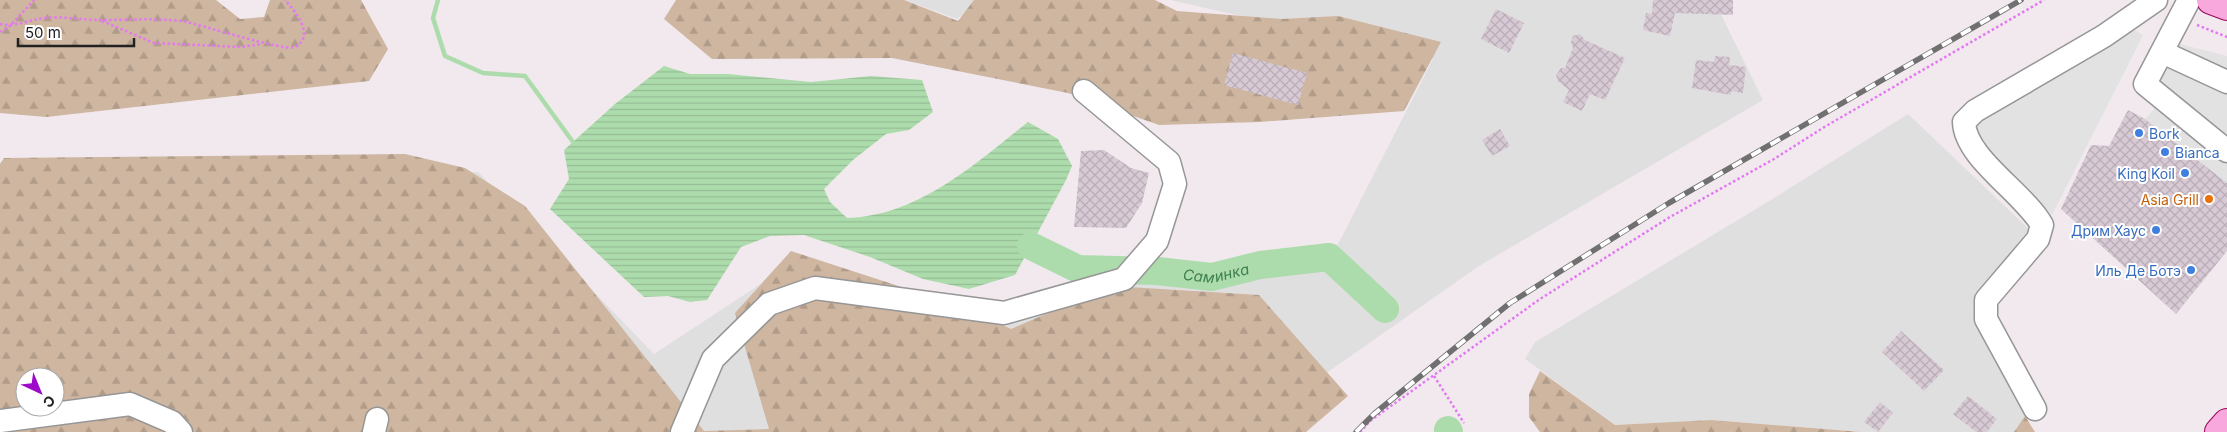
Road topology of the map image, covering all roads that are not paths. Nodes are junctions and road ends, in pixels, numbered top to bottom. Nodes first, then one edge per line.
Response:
1 (2156, 0) edge
2 (2211, 0) edge
3 (2227, 6) edge
4 (2184, 9) edge
5 (2162, 52) junction
6 (2227, 82) edge
7 (1084, 91) dead end
8 (2227, 151) edge
9 (2034, 409) dead end
10 (0, 421) edge
11 (2227, 422) edge
12 (181, 432) edge
13 (682, 432) edge
14 (2219, 432) edge

1 - 9 street
2 - 3 main road
4 - 5 street
5 - 6 street
5 - 8 street
7 - 13 street
10 - 12 street
11 - 14 main road

